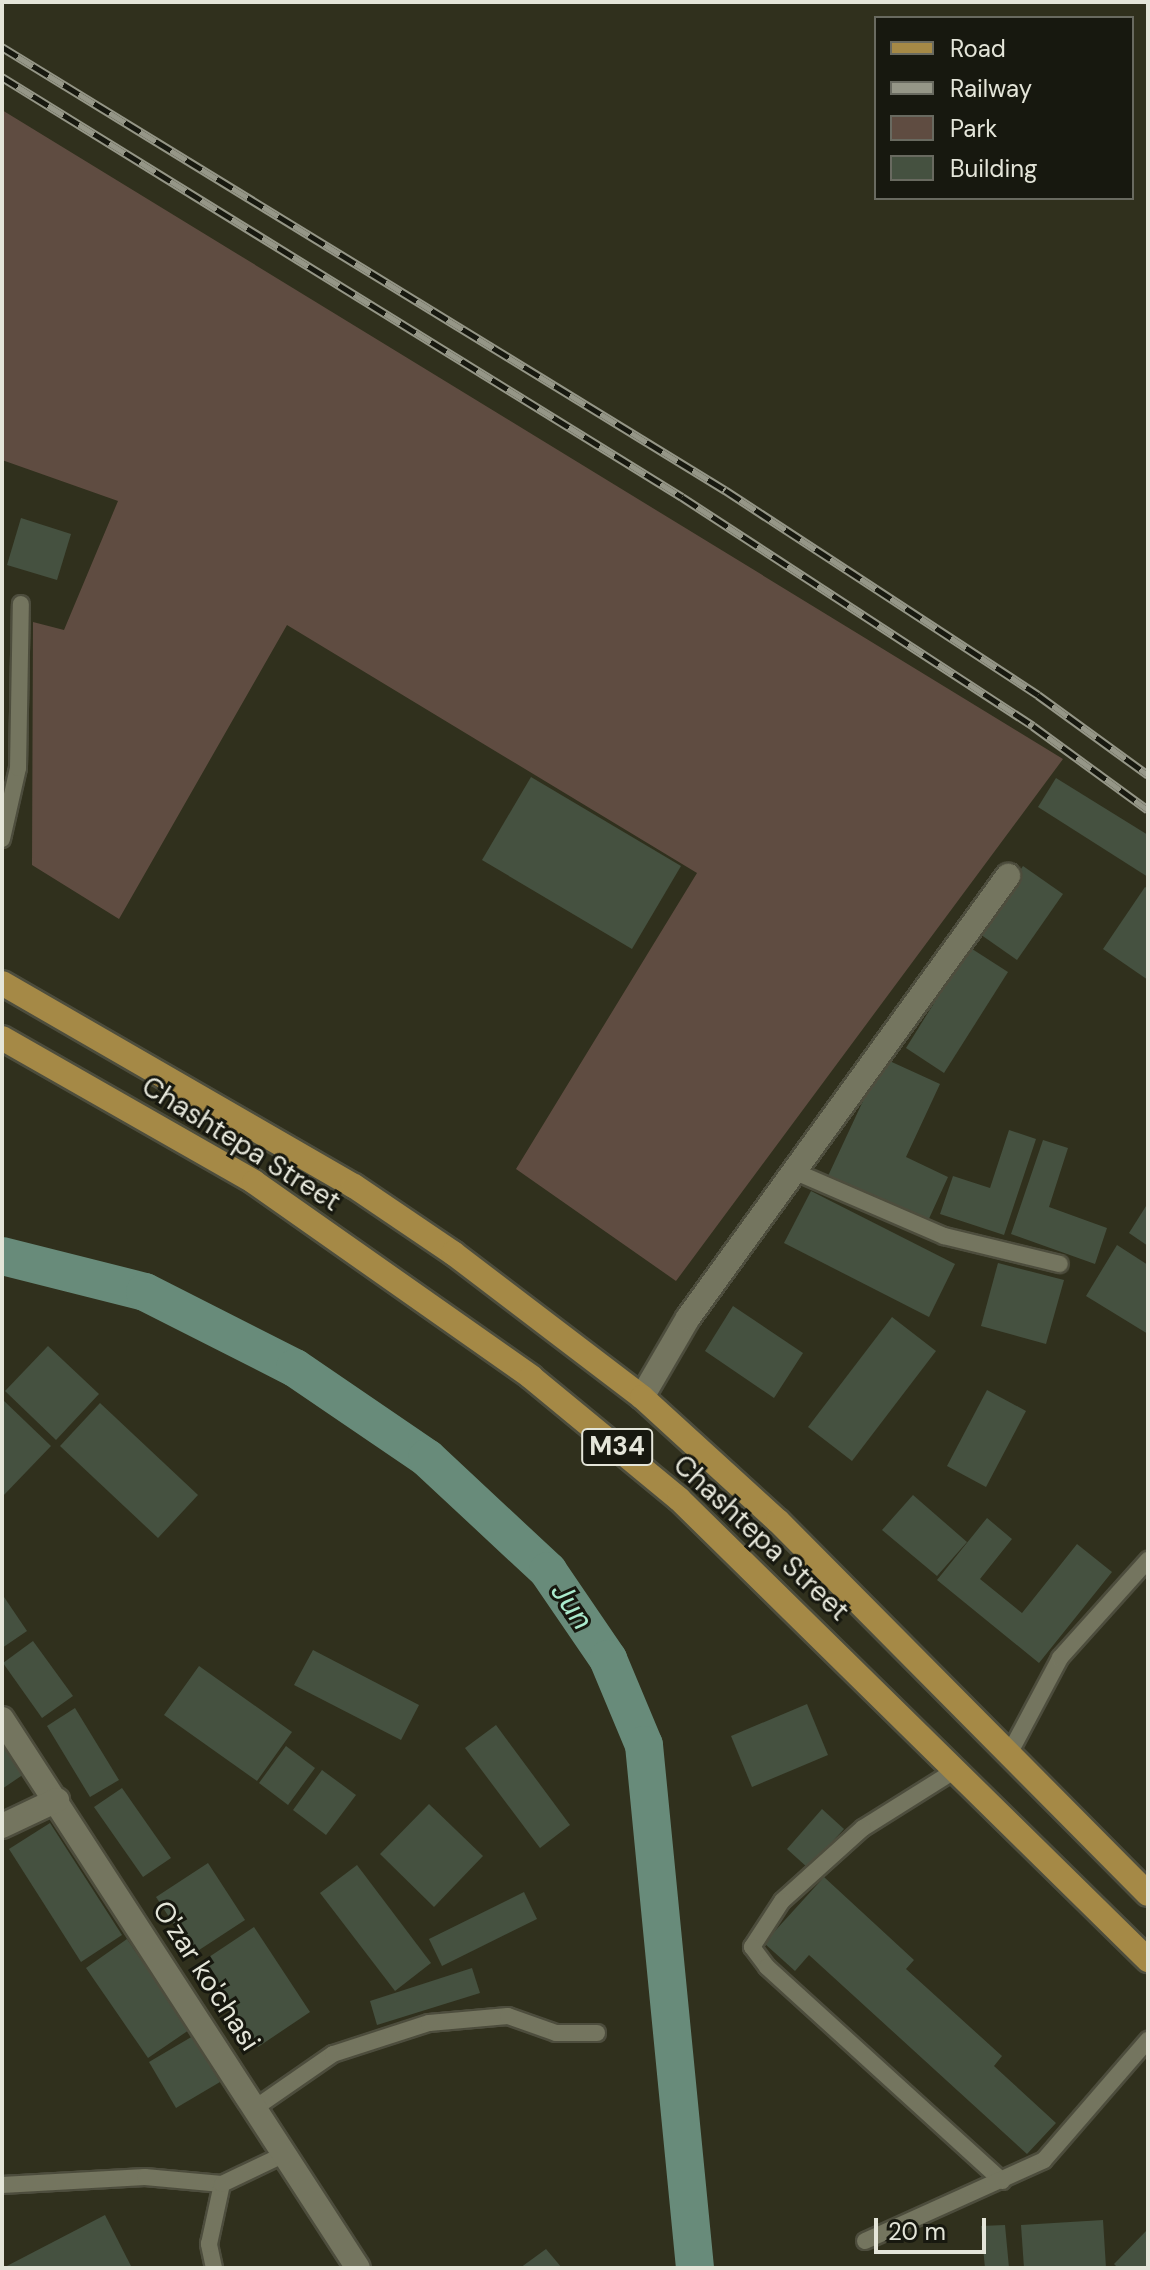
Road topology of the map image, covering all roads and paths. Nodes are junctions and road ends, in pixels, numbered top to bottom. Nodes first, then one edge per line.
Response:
1 (21, 604) dead end
2 (2, 839) edge
3 (1008, 876) dead end
4 (2, 983) edge
5 (2, 1038) edge
6 (796, 1172) junction
7 (1060, 1264) dead end
8 (642, 1397) junction
9 (1148, 1560) edge
10 (2, 1719) edge
11 (1008, 1756) junction
12 (954, 1771) junction
13 (57, 1800) junction
14 (2, 1826) edge
15 (1148, 1894) edge
16 (1148, 1960) edge
17 (597, 2033) dead end
18 (1148, 2040) edge
19 (255, 2108) junction
20 (285, 2154) junction
21 (1002, 2181) junction
22 (222, 2184) junction
23 (2, 2185) edge
24 (865, 2241) dead end
25 (214, 2268) edge
26 (358, 2268) edge

1 - 2 lane
3 - 6 street
4 - 8 main road, Chashtepa Street / M34
5 - 12 main road, Chashtepa Street / M34
6 - 7 lane
6 - 8 street
8 - 11 main road, Chashtepa Street / M34
9 - 11 lane
10 - 13 street, O'zar ko'chasi
11 - 15 main road, Chashtepa Street / M34
12 - 16 main road, Chashtepa Street / M34
12 - 21 lane
13 - 14 street
13 - 19 street, O'zar ko'chasi
17 - 19 lane
18 - 21 lane
19 - 20 street, O'zar ko'chasi
20 - 22 lane
20 - 26 street, O'zar ko'chasi
21 - 24 lane
22 - 23 lane
22 - 25 lane

